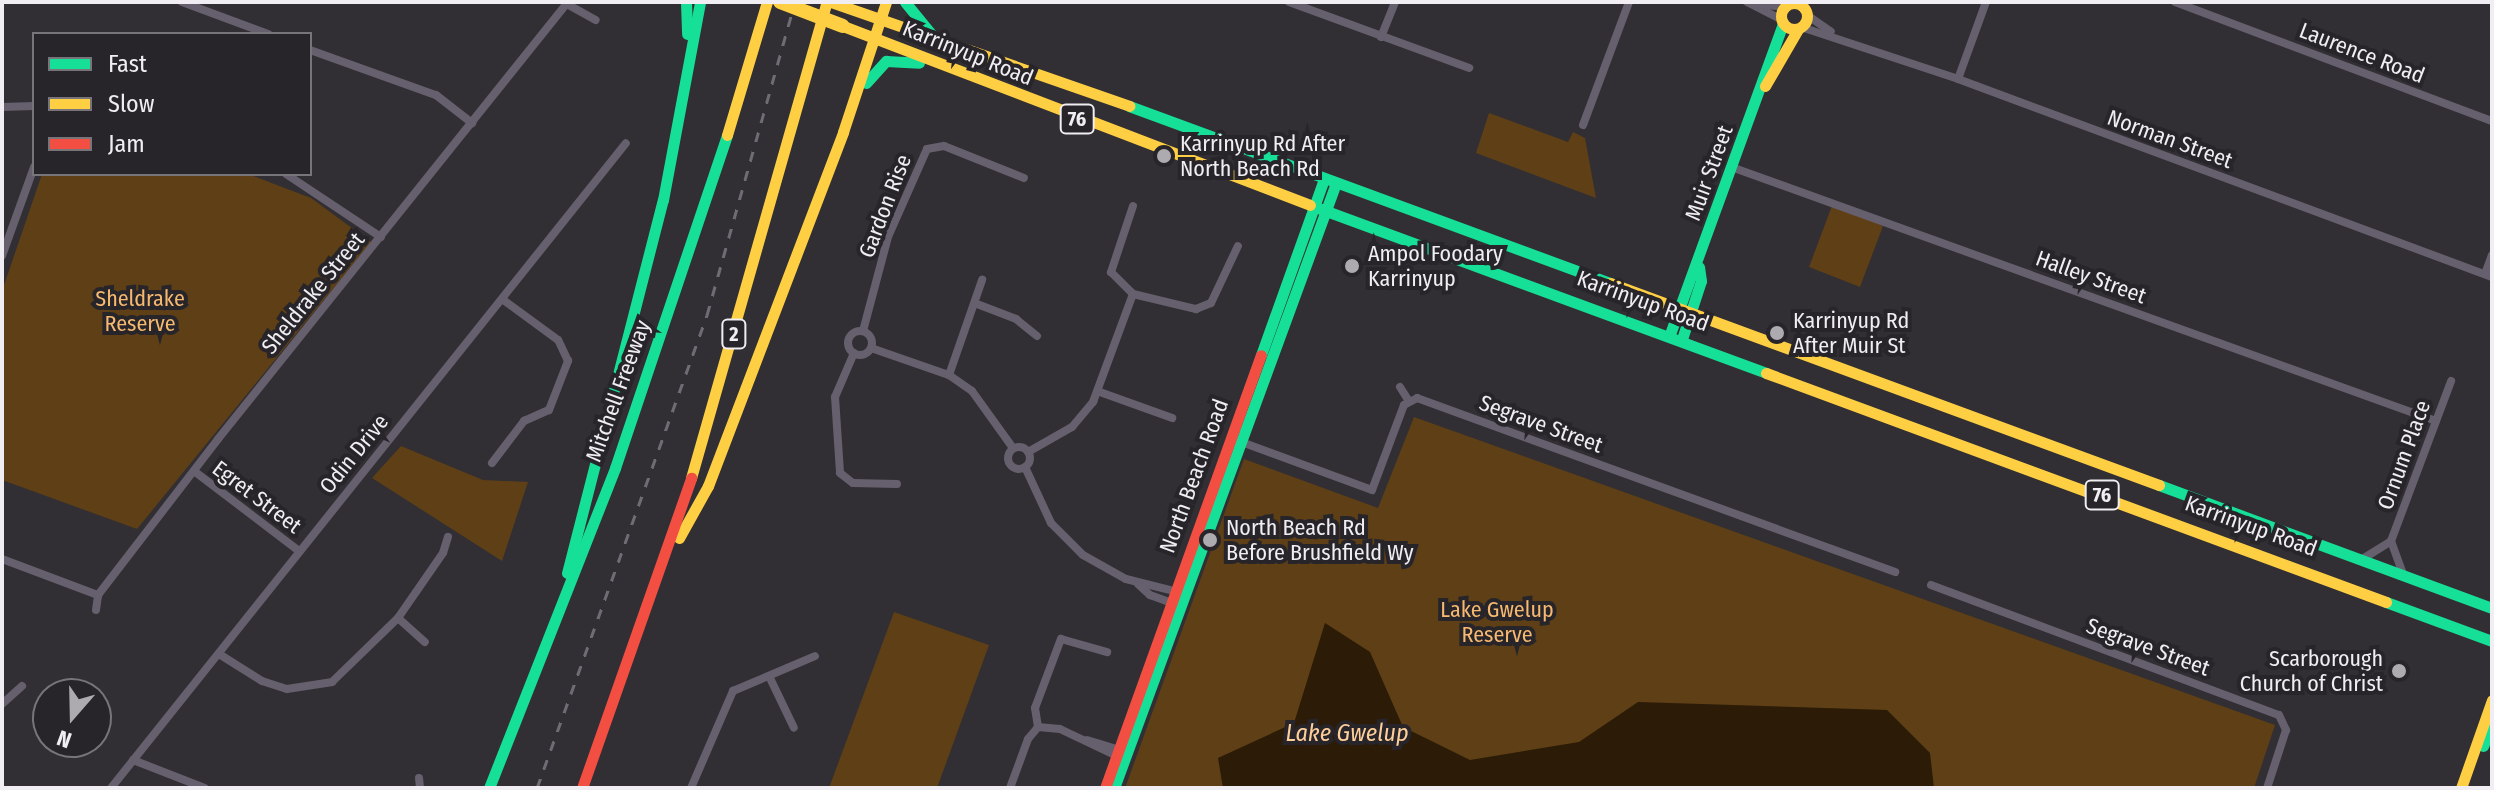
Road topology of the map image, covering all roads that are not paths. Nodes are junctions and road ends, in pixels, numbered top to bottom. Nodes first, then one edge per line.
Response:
1 (182, 2) edge
2 (686, 2) edge
3 (700, 2) edge
4 (767, 2) edge
5 (780, 2) edge
6 (829, 2) edge
7 (886, 2) edge
8 (905, 2) edge
9 (1289, 2) edge
10 (1395, 2) edge
11 (1629, 2) edge
12 (1986, 2) edge
13 (2175, 2) edge
14 (566, 3) edge
15 (1750, 3) edge
16 (1795, 14) edge
17 (596, 20) dead end
18 (881, 21) junction
19 (263, 32) edge
20 (1381, 37) junction
21 (875, 39) junction
22 (939, 41) junction
23 (312, 51) edge
24 (686, 66) junction
25 (1469, 68) dead end
26 (1028, 70) junction
27 (965, 76) junction
28 (1958, 79) junction
29 (1018, 97) junction
30 (32, 106) edge
31 (2, 107) edge
32 (2492, 121) edge
33 (472, 123) junction
34 (1583, 125) dead end
35 (843, 132) junction
36 (626, 143) dead end
37 (1734, 168) junction
38 (32, 173) edge
39 (289, 176) edge
40 (1024, 178) dead end
41 (1330, 181) junction
42 (1133, 206) dead end
43 (1320, 208) junction
44 (381, 237) junction
45 (1238, 246) dead end
46 (2492, 255) edge
47 (2, 256) edge
48 (2489, 275) edge
49 (982, 280) dead end
50 (1133, 294) junction
51 (502, 299) junction
52 (977, 304) junction
53 (1685, 311) junction
54 (863, 331) junction
55 (1037, 336) dead end
56 (1676, 336) junction
57 (871, 348) junction
58 (854, 353) junction
59 (949, 375) junction
60 (2451, 381) dead end
61 (1400, 387) dead end
62 (1097, 391) junction
63 (1408, 400) junction
64 (1172, 418) dead end
65 (2436, 421) junction
66 (1237, 440) junction
67 (1013, 448) junction
68 (1028, 452) junction
69 (492, 463) dead end
70 (1025, 467) junction
71 (194, 471) junction
72 (897, 484) dead end
73 (2259, 522) junction
74 (448, 537) dead end
75 (2391, 541) junction
76 (2249, 549) junction
77 (299, 551) junction
78 (2, 559) edge
79 (2357, 560) junction
80 (663, 566) junction
81 (1895, 572) dead end
82 (2407, 579) junction
83 (1931, 585) dead end
84 (98, 595) junction
85 (1179, 598) junction
86 (2492, 608) edge
87 (96, 610) dead end
88 (398, 618) junction
89 (553, 631) junction
90 (2492, 641) edge
91 (425, 642) dead end
92 (1107, 652) dead end
93 (219, 654) junction
94 (815, 656) dead end
95 (770, 678) junction
96 (22, 686) dead end
97 (2492, 700) edge
98 (2, 704) edge
99 (2492, 725) edge
100 (1038, 727) junction
101 (794, 728) dead end
102 (1122, 755) junction
103 (133, 760) junction
104 (111, 788) edge
105 (205, 788) edge
106 (489, 788) edge
107 (582, 788) edge
108 (691, 788) edge
109 (1010, 788) edge
110 (1105, 788) edge
111 (1114, 788) edge
112 (2267, 788) edge
113 (2461, 788) edge
114 (2468, 788) edge

1 - 19 street
2 - 24 main road
3 - 24 main road
4 - 89 main road, Mitchell Freeway
5 - 21 main road, Karrinyup Road / 76, bridge
6 - 18 main road, Karrinyup Road / 76
6 - 80 main road, 2
7 - 18 main road
8 - 22 main road
9 - 20 street
10 - 20 street
11 - 34 street
12 - 28 street
13 - 32 street, Laurence Road
14 - 17 street
14 - 33 street, Sheldrake Street
15 - 16 street, Norman Street
15 - 16 street, Norman Street
16 - 28 street, Norman Street
16 - 37 main road, Muir Street
18 - 21 main road
18 - 22 main road, Karrinyup Road / 76
20 - 25 street
21 - 27 main road, Karrinyup Road / 76
21 - 35 main road
22 - 26 main road, Karrinyup Road / 76
23 - 33 street
24 - 89 main road
26 - 29 main road
26 - 41 main road, Karrinyup Road / 76
27 - 29 main road, Karrinyup Road / 76
27 - 35 main road
28 - 48 street, Norman Street
29 - 43 main road, Karrinyup Road / 76
30 - 31 street
33 - 44 street, Sheldrake Street
35 - 80 main road
36 - 51 street, Odin Drive
37 - 53 main road, Muir Street
37 - 65 street, Halley Street
38 - 47 street
39 - 44 street
40 - 54 street, Gardon Rise
41 - 43 main road, North Beach Road
41 - 53 main road, Karrinyup Road / 76
42 - 50 street
43 - 56 main road, Karrinyup Road / 76
43 - 66 main road, North Beach Road
44 - 71 street, Sheldrake Street
45 - 50 street
46 - 48 street
49 - 52 street
50 - 62 street
51 - 69 street
51 - 77 street, Odin Drive
52 - 55 street
52 - 59 street
53 - 56 main road, Muir Street
53 - 73 main road, Karrinyup Road / 76
54 - 57 street
54 - 58 street, Gardon Rise
56 - 76 main road, Karrinyup Road / 76
57 - 58 street
57 - 59 street
58 - 72 street
59 - 67 street
60 - 65 street, Ornum Place
61 - 63 street
62 - 64 street
62 - 68 street
63 - 66 street
63 - 81 street, Segrave Street
65 - 75 street, Ornum Place
66 - 85 main road, North Beach Road
67 - 68 street
67 - 70 street
68 - 70 street
70 - 85 street
71 - 77 street, Egret Street
71 - 84 street, Sheldrake Street
73 - 76 main road
73 - 79 main road, Karrinyup Road / 76
74 - 88 street
75 - 79 street, Ornum Place
75 - 82 street, Ornum Place
76 - 90 main road, Karrinyup Road / 76
77 - 93 street, Odin Drive
78 - 84 street
79 - 82 main road, Karrinyup Road / 76
80 - 107 main road, 2
82 - 86 main road, Karrinyup Road / 76
83 - 112 street, Segrave Street
84 - 87 street
85 - 102 main road, North Beach Road
88 - 91 street
88 - 93 street
89 - 106 main road, Mitchell Freeway
92 - 100 street
93 - 103 street, Odin Drive
94 - 95 street
95 - 101 street
95 - 108 street
96 - 98 street
97 - 113 main road
99 - 114 main road
100 - 102 street
100 - 109 street
102 - 110 main road, North Beach Road
102 - 111 main road, North Beach Road
103 - 104 street, Odin Drive
103 - 105 street

